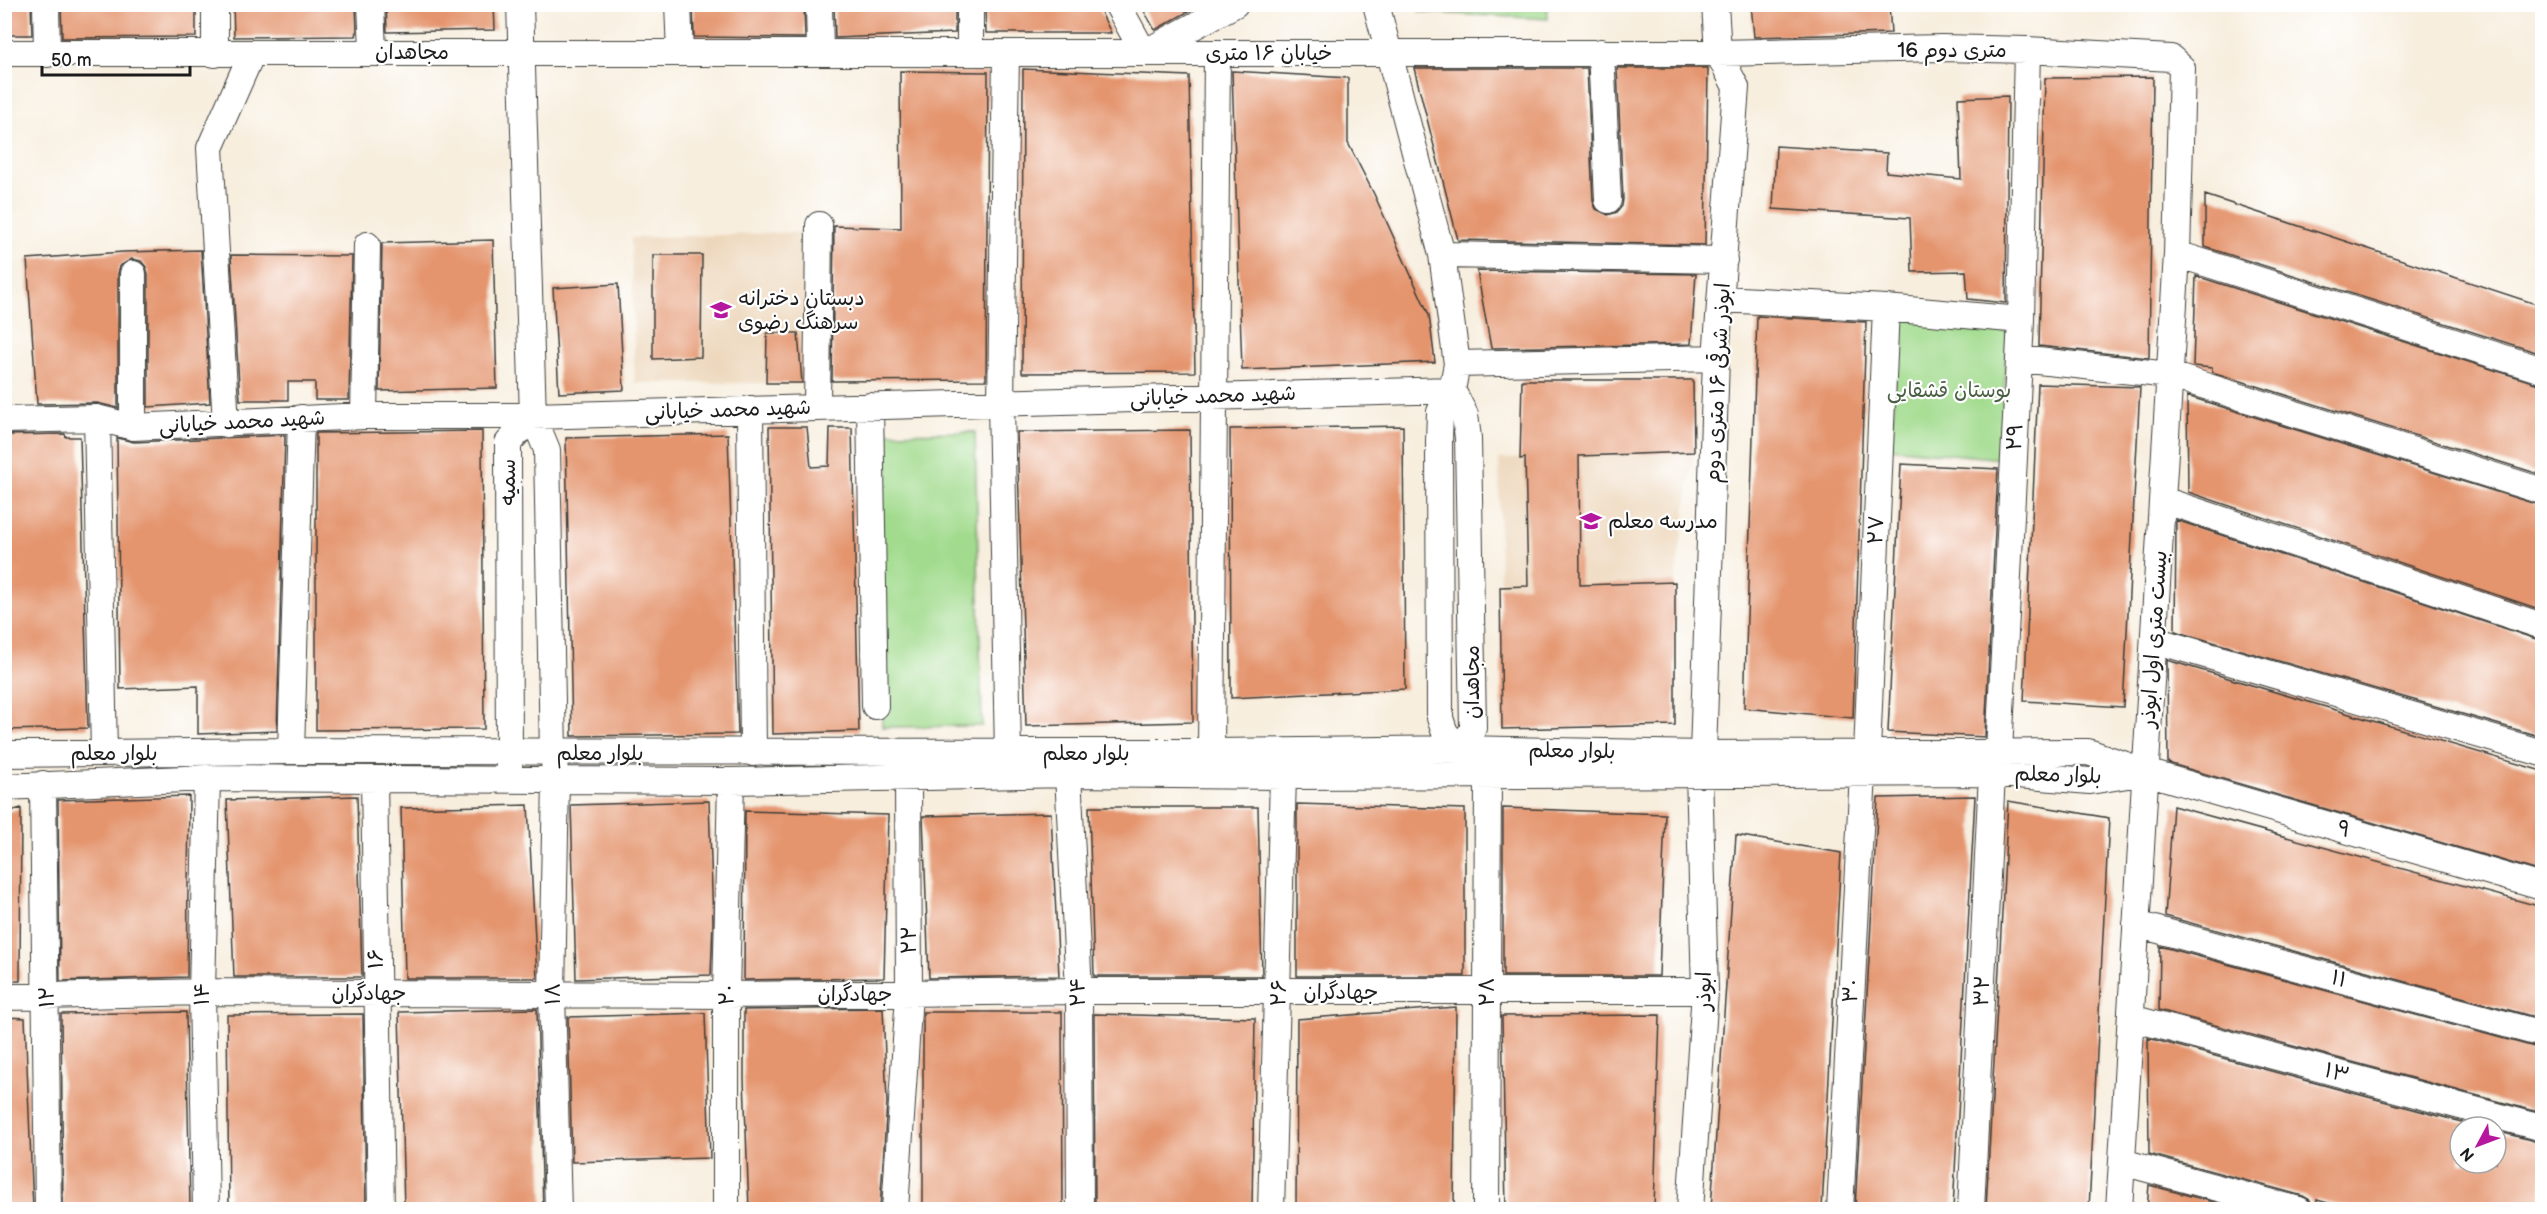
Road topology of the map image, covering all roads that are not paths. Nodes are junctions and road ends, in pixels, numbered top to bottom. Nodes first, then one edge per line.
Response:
1 (46, 4) edge
2 (215, 4) edge
3 (371, 4) edge
4 (520, 4) edge
5 (678, 4) edge
6 (819, 4) edge
7 (970, 4) edge
8 (1117, 4) edge
9 (1235, 4) edge
10 (1376, 4) edge
11 (1715, 4) edge
12 (2027, 50) junction
13 (373, 51) junction
14 (1217, 52) junction
15 (1601, 52) junction
16 (4, 53) edge
17 (252, 53) junction
18 (522, 53) junction
19 (680, 53) junction
20 (819, 53) junction
21 (970, 53) junction
22 (1006, 53) junction
23 (1144, 53) junction
24 (1388, 53) junction
25 (1718, 53) junction
26 (47, 54) junction
27 (215, 54) junction
28 (2182, 68) joint
29 (1608, 200) dead end
30 (819, 225) dead end
31 (367, 245) dead end
32 (2177, 254) junction
33 (1442, 255) junction
34 (1724, 260) junction
35 (133, 274) dead end
36 (1721, 299) junction
37 (1886, 308) junction
38 (2021, 320) junction
39 (1716, 358) junction
40 (2019, 359) junction
41 (1457, 364) junction
42 (2542, 370) edge
43 (2170, 375) junction
44 (1452, 390) junction
45 (1214, 396) junction
46 (1001, 403) junction
47 (870, 406) junction
48 (817, 408) junction
49 (750, 410) junction
50 (364, 416) junction
51 (533, 416) junction
52 (97, 418) junction
53 (301, 418) junction
54 (4, 420) edge
55 (226, 424) junction
56 (133, 427) junction
57 (2542, 491) edge
58 (2163, 500) junction
59 (2542, 626) edge
60 (2154, 640) junction
61 (875, 706) dead end
62 (1461, 749) junction
63 (291, 751) junction
64 (1211, 752) junction
65 (104, 753) junction
66 (507, 753) junction
67 (553, 753) junction
68 (753, 753) junction
69 (1008, 753) junction
70 (2542, 753) edge
71 (4, 754) edge
72 (1865, 762) junction
73 (1996, 762) junction
74 (1701, 763) junction
75 (967, 765) junction
76 (2146, 772) junction
77 (1068, 774) junction
78 (1460, 775) junction
79 (1488, 775) junction
80 (1283, 776) junction
81 (908, 777) junction
82 (207, 778) junction
83 (510, 779) junction
84 (556, 779) junction
85 (374, 780) junction
86 (731, 781) junction
87 (43, 784) junction
88 (4, 787) edge
89 (2542, 886) edge
90 (2136, 924) junction
91 (1706, 990) junction
92 (1079, 991) junction
93 (202, 992) junction
94 (1279, 992) junction
95 (1487, 992) junction
96 (377, 993) junction
97 (552, 994) junction
98 (726, 994) junction
99 (909, 994) junction
100 (4, 997) edge
101 (47, 997) junction
102 (2131, 1018) junction
103 (2542, 1034) edge
104 (2542, 1128) edge
105 (2122, 1162) junction
106 (48, 1209) edge
107 (206, 1209) edge
108 (381, 1209) edge
109 (558, 1209) edge
110 (726, 1209) edge
111 (896, 1209) edge
112 (1080, 1209) edge
113 (1271, 1209) edge
114 (1486, 1209) edge
115 (1690, 1209) edge
116 (1840, 1209) edge
117 (1971, 1209) edge
118 (2119, 1209) edge
119 (2299, 1209) edge

1 - 26 street
2 - 27 street
3 - 13 street
4 - 18 street
5 - 19 street
6 - 20 street
7 - 21 street
8 - 23 street
9 - 23 street
10 - 24 street, مجاهدان
11 - 25 street
12 - 25 street, 16 متری دوم
12 - 28 street, 16 متری دوم
12 - 38 street, ۲۹
13 - 17 street, مجاهدان
13 - 18 street, مجاهدان
14 - 23 street, خیابان ۱۶ متری
14 - 24 street, خیابان ۱۶ متری
14 - 45 street
15 - 24 street, خیابان ۱۶ متری
15 - 25 street, خیابان ۱۶ متری
15 - 29 street
16 - 26 street, مجاهدان
17 - 27 street, مجاهدان
17 - 55 street
18 - 19 street, مجاهدان
18 - 51 street
19 - 20 street, مجاهدان
20 - 21 street, خیابان ۱۶ متری
21 - 22 street, خیابان ۱۶ متری
22 - 23 street, خیابان ۱۶ متری
22 - 46 street
24 - 33 street, مجاهدان
25 - 34 street, ابوذر شرقی ۱۶ متری دوم
26 - 27 street, مجاهدان
28 - 32 street, بیست متری اول ابوذر
30 - 48 street
31 - 50 street
32 - 42 street
32 - 43 street, بیست متری اول ابوذر
33 - 34 street
33 - 41 street, مجاهدان
34 - 36 street, ابوذر شرقی ۱۶ متری دوم
35 - 56 street
36 - 37 street
36 - 39 street, ابوذر شرقی ۱۶ متری دوم
37 - 38 street
37 - 72 street, ۲۷
38 - 40 street, ۲۹
39 - 41 street
39 - 74 street, ابوذر شرقی ۱۶ متری دوم
40 - 43 street
40 - 73 street, ۲۹
41 - 44 street, مجاهدان
43 - 57 street
43 - 58 street, بیست متری اول ابوذر
44 - 45 street, شهید محمد خیابانی
44 - 62 street, مجاهدان
45 - 46 street, شهید محمد خیابانی
45 - 64 street
46 - 47 street, شهید محمد خیابانی
46 - 69 street
47 - 48 street, شهید محمد خیابانی
47 - 61 street
48 - 49 street, شهید محمد خیابانی
49 - 51 street, شهید محمد خیابانی
49 - 68 street
50 - 51 street, شهید محمد خیابانی
50 - 53 street, شهید محمد خیابانی
51 - 66 street, سمیه
51 - 67 street, سمیه
52 - 54 street, شهید محمد خیابانی
52 - 56 street, شهید محمد خیابانی
52 - 65 street
53 - 55 street, شهید محمد خیابانی
53 - 63 street
55 - 56 street, شهید محمد خیابانی
58 - 59 street
58 - 60 street, بیست متری اول ابوذر
60 - 70 street
60 - 76 street, بیست متری اول ابوذر
62 - 64 street, بلوار معلم
62 - 74 street, بلوار معلم
62 - 78 street
63 - 65 street, بلوار معلم
63 - 66 street, بلوار معلم
64 - 69 street, بلوار معلم
65 - 71 street, بلوار معلم
66 - 67 street, بلوار معلم
66 - 83 street, سمیه
67 - 68 street, بلوار معلم
67 - 84 street, سمیه
68 - 75 street, بلوار معلم
69 - 75 street, بلوار معلم
72 - 73 street, بلوار معلم
72 - 74 street, بلوار معلم
72 - 116 street, ۳۰
73 - 76 street, بلوار معلم
73 - 117 street, ۳۲
74 - 79 street, بلوار معلم
74 - 91 street, ابوذر
75 - 77 street, بلوار معلم
75 - 81 street, بلوار معلم
76 - 89 street, ۹
76 - 90 street, بیست متری اول ابوذر
77 - 80 street, بلوار معلم
77 - 92 street, ۲۴
78 - 79 street, بلوار معلم
78 - 80 street, بلوار معلم
79 - 95 street, ۲۸
80 - 94 street, ۲۶
81 - 86 street, بلوار معلم
81 - 99 street, ۲۲
82 - 85 street, بلوار معلم
82 - 87 street, بلوار معلم
82 - 93 street, ۱۴
83 - 84 street, بلوار معلم
83 - 85 street, بلوار معلم
84 - 86 street, بلوار معلم
84 - 97 street, ۱۸
85 - 96 street, ۱۶
86 - 98 street, ۲۰
87 - 88 street, بلوار معلم
87 - 101 street, ۱۲
90 - 102 street, بیست متری اول ابوذر
90 - 103 street, ۱۱
91 - 95 street, جهادگران
91 - 115 street, ابوذر
92 - 94 street, جهادگران
92 - 99 street, جهادگران
92 - 112 street, ۲۴
93 - 96 street, جهادگران
93 - 101 street, جهادگران
93 - 107 street, ۱۴
94 - 95 street, جهادگران
94 - 113 street, ۲۶
95 - 114 street, ۲۸
96 - 97 street, جهادگران
96 - 108 street, ۱۶
97 - 98 street, جهادگران
97 - 109 street, ۱۸
98 - 99 street, جهادگران
98 - 110 street, ۲۰
99 - 111 street, ۲۲
100 - 101 street, جهادگران
101 - 106 street, ۱۲
102 - 104 street, ۱۳
102 - 105 street, بیست متری اول ابوذر
105 - 118 street, بیست متری اول ابوذر
105 - 119 street

